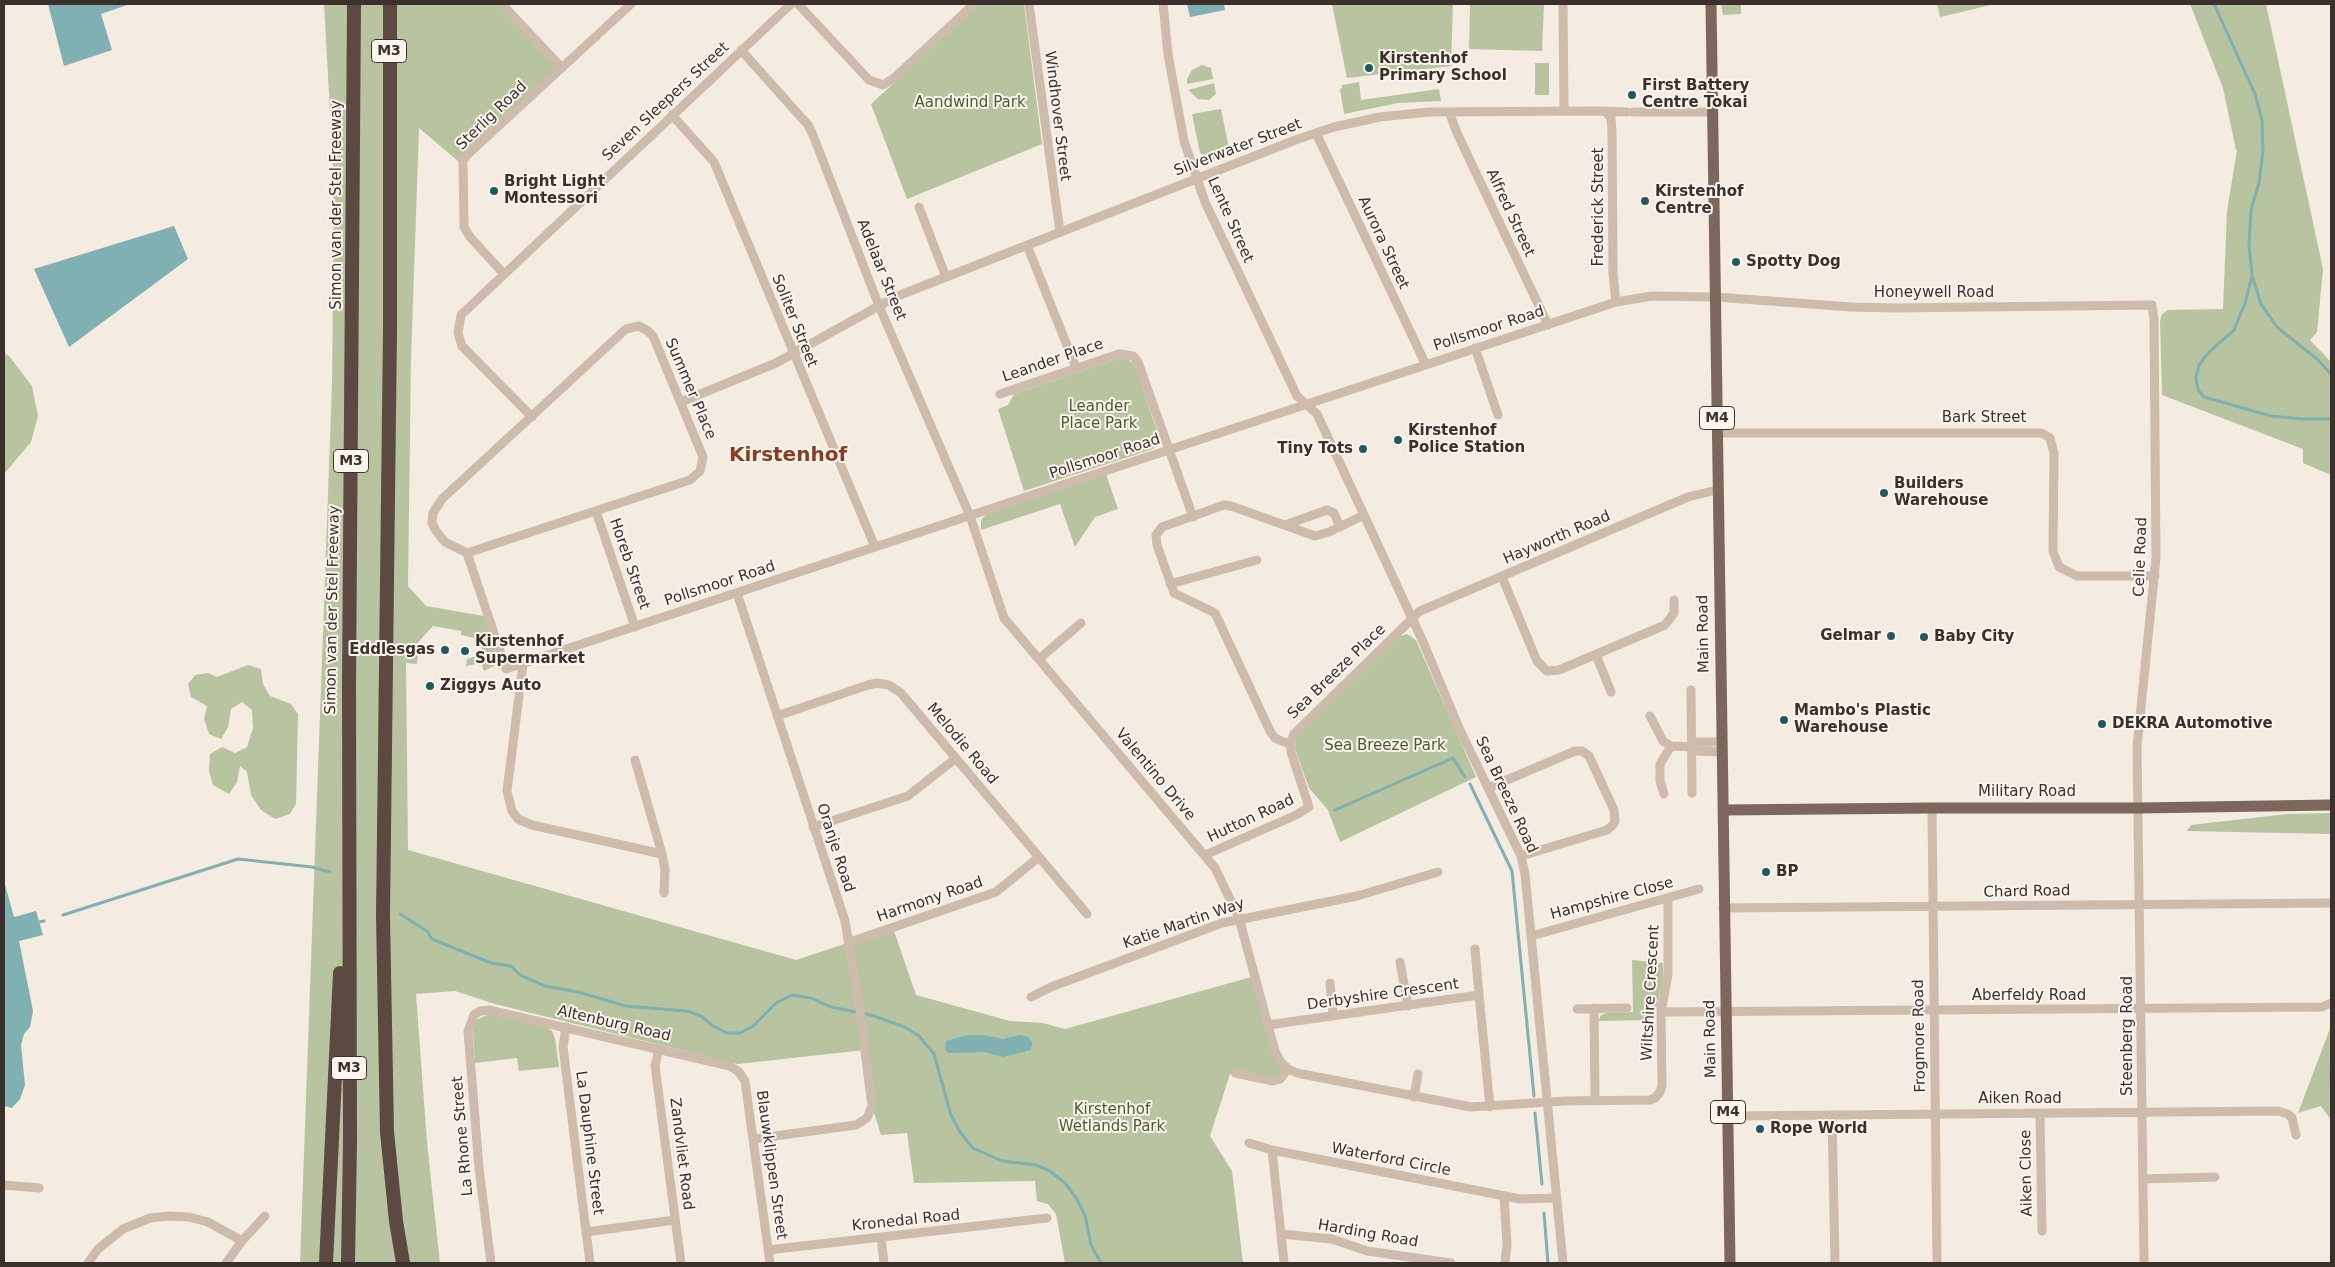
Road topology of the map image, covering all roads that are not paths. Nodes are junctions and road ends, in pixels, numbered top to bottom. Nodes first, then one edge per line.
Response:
1 (390, 4) edge
2 (396, 4) edge
3 (502, 4) edge
4 (631, 4) edge
5 (792, 4) edge
6 (798, 4) edge
7 (974, 4) edge
8 (1029, 4) edge
9 (1163, 4) edge
10 (1563, 4) edge
11 (1712, 4) edge
12 (354, 6) edge
13 (390, 26) junction
14 (741, 50) junction
15 (562, 68) junction
16 (1564, 110) junction
17 (1449, 112) junction
18 (1713, 112) junction
19 (1607, 113) junction
20 (672, 116) junction
21 (1316, 133) junction
22 (1196, 178) junction
23 (919, 207) dead end
24 (1060, 232) junction
25 (1027, 245) junction
26 (503, 273) junction
27 (946, 277) junction
28 (1716, 297) junction
29 (1616, 302) junction
30 (2152, 305) joint
31 (880, 306) junction
32 (1548, 325) junction
33 (1475, 348) junction
34 (794, 354) junction
35 (1426, 365) junction
36 (1076, 368) junction
37 (1000, 394) dead end
38 (681, 402) junction
39 (1305, 404) junction
40 (1498, 415) dead end
41 (532, 417) junction
42 (1718, 433) junction
43 (1169, 450) junction
44 (1717, 490) junction
45 (596, 511) junction
46 (970, 516) junction
47 (1364, 516) junction
48 (1192, 517) junction
49 (1285, 525) junction
50 (1340, 527) junction
51 (875, 547) junction
52 (467, 553) junction
53 (1257, 560) dead end
54 (2155, 576) junction
55 (1502, 577) junction
56 (1170, 584) junction
57 (737, 593) junction
58 (1674, 600) dead end
59 (1412, 618) junction
60 (1081, 623) dead end
61 (635, 627) junction
62 (1596, 655) junction
63 (1039, 659) junction
64 (523, 664) junction
65 (1691, 690) dead end
66 (1612, 692) dead end
67 (777, 716) junction
68 (1650, 716) dead end
69 (1291, 745) junction
70 (1672, 746) junction
71 (1693, 747) junction
72 (1722, 747) junction
73 (956, 758) junction
74 (635, 760) dead end
75 (1488, 788) junction
76 (1692, 793) dead end
77 (1664, 794) dead end
78 (2331, 804) edge
79 (1932, 808) junction
80 (2139, 808) junction
81 (1723, 810) junction
82 (813, 827) junction
83 (662, 854) junction
84 (1205, 855) junction
85 (1520, 856) junction
86 (1039, 857) junction
87 (1438, 872) dead end
88 (1699, 890) dead end
89 (664, 893) dead end
90 (1668, 898) junction
91 (2331, 902) edge
92 (2140, 905) junction
93 (1932, 907) junction
94 (1723, 908) junction
95 (1088, 914) dead end
96 (1239, 918) junction
97 (348, 919) junction
98 (1532, 936) junction
99 (850, 942) junction
100 (1475, 949) dead end
101 (1400, 962) dead end
102 (1330, 983) dead end
103 (1479, 995) junction
104 (1031, 997) dead end
105 (2331, 1003) edge
106 (1408, 1006) junction
107 (1594, 1008) junction
108 (1627, 1008) dead end
109 (2142, 1008) junction
110 (1577, 1009) dead end
111 (1934, 1010) junction
112 (480, 1011) joint
113 (1661, 1012) junction
114 (1726, 1012) junction
115 (1333, 1016) junction
116 (1268, 1025) junction
117 (566, 1027) junction
118 (659, 1049) junction
119 (1288, 1069) junction
120 (740, 1072) joint
121 (1235, 1073) dead end
122 (1418, 1074) dead end
123 (1414, 1097) junction
124 (1596, 1100) junction
125 (1548, 1103) junction
126 (1490, 1107) junction
127 (2142, 1112) junction
128 (1935, 1113) junction
129 (2040, 1113) junction
130 (1832, 1115) junction
131 (1728, 1116) junction
132 (2296, 1135) dead end
133 (753, 1139) junction
134 (1249, 1143) dead end
135 (1272, 1150) junction
136 (2215, 1177) dead end
137 (2143, 1179) junction
138 (4, 1185) edge
139 (40, 1188) dead end
140 (1504, 1196) junction
141 (1556, 1198) junction
142 (265, 1216) dead end
143 (1047, 1218) dead end
144 (675, 1220) junction
145 (2042, 1231) dead end
146 (586, 1232) junction
147 (1281, 1234) junction
148 (881, 1237) junction
149 (242, 1241) junction
150 (768, 1250) junction
151 (88, 1263) edge
152 (226, 1263) edge
153 (326, 1263) edge
154 (348, 1263) edge
155 (403, 1263) edge
156 (491, 1263) edge
157 (590, 1263) edge
158 (681, 1263) edge
159 (770, 1263) edge
160 (884, 1263) edge
161 (1284, 1263) edge
162 (1451, 1263) edge
163 (1505, 1263) edge
164 (1563, 1263) edge
165 (1730, 1263) edge
166 (1835, 1263) edge
167 (1937, 1263) edge
168 (2144, 1263) edge

1 - 13 highway, M3
2 - 13 highway
3 - 15 street
4 - 15 street, Sterlig Road
5 - 14 street, Seven Sleepers Street
6 - 7 street
8 - 24 street, Windhover Street
9 - 22 street, Lente Street
10 - 16 street
11 - 18 main road, Main Road / M4
12 - 97 highway, Simon van der Stel Freeway / M3
13 - 155 highway, M3
14 - 20 street, Seven Sleepers Street
14 - 31 street, Adelaar Street
15 - 26 street, Sterlig Road
16 - 17 street, Silverwater Street
16 - 19 street, Silverwater Street
17 - 21 street, Silverwater Street
17 - 32 street, Alfred Street
18 - 19 street, Silverwater Street
18 - 28 main road, Main Road / M4
19 - 29 street, Frederick Street
20 - 26 street, Seven Sleepers Street
20 - 34 street, Soliter Street
21 - 22 street, Silverwater Street
21 - 35 street, Aurora Street
22 - 24 street, Silverwater Street
22 - 39 street, Lente Street
23 - 27 street
24 - 25 street, Silverwater Street
25 - 27 street, Silverwater Street
25 - 36 street
26 - 41 street, Seven Sleepers Street
27 - 31 street, Silverwater Street
28 - 29 street, Pollsmoor Road
28 - 30 street, Honeywell Road
28 - 42 main road, Main Road / M4
29 - 32 street, Pollsmoor Road
30 - 54 street, Celie Road
31 - 34 street, Silverwater Street
31 - 46 street, Adelaar Street
32 - 33 street, Pollsmoor Road
33 - 35 street, Pollsmoor Road
33 - 40 street
34 - 38 street, Silverwater Street
34 - 51 street, Soliter Street
35 - 39 street, Pollsmoor Road
36 - 37 street, Leander Place
36 - 43 street, Leander Place
38 - 41 street, Summer Place
38 - 45 street, Summer Place
39 - 43 street, Pollsmoor Road
39 - 47 street, Sea Breeze Road
41 - 52 street, Summer Place
42 - 44 main road, Main Road / M4
42 - 54 street, Bark Street
43 - 46 street, Pollsmoor Road
43 - 48 street
44 - 55 street, Hayworth Road
44 - 72 main road, Main Road / M4
45 - 52 street, Summer Place
45 - 61 street, Horeb Street
46 - 51 street, Pollsmoor Road
46 - 63 street, Valentino Drive
47 - 50 street
47 - 59 street, Sea Breeze Road
48 - 49 street
48 - 56 street
49 - 50 street
49 - 50 street
51 - 57 street, Pollsmoor Road
52 - 64 street, Pollsmoor Road
53 - 56 street
54 - 80 street, Celie Road
55 - 59 street, Hayworth Road
55 - 62 street
56 - 69 street
57 - 61 street, Pollsmoor Road
57 - 67 street, Oranje Road
58 - 62 street
59 - 69 street, Sea Breeze Place
59 - 75 street, Sea Breeze Road
60 - 63 street
61 - 64 street, Pollsmoor Road
62 - 66 street
63 - 84 street, Valentino Drive
64 - 83 street
65 - 71 street
67 - 73 street, Melodie Road
67 - 82 street, Oranje Road
68 - 70 street
69 - 84 street, Hutton Road
70 - 71 street
70 - 77 street
71 - 72 street
71 - 76 street
72 - 81 main road, Main Road / M4
73 - 82 street
73 - 86 street, Melodie Road
74 - 83 street
75 - 85 street, Sea Breeze Road
75 - 85 street
78 - 80 main road, Military Road
79 - 80 main road, Military Road
79 - 81 main road, Military Road
79 - 93 street, Frogmore Road
80 - 92 street, Steenberg Road
81 - 94 main road, Main Road / M4
82 - 99 street, Oranje Road
83 - 89 street
84 - 96 street, Valentino Drive
85 - 98 street, Sea Breeze Road
86 - 95 street, Melodie Road
86 - 99 street, Harmony Road
87 - 96 street, Katie Martin Way
88 - 90 street, Hampshire Close
90 - 98 street, Hampshire Close
90 - 113 street, Wiltshire Crescent
91 - 92 street, Chard Road
92 - 93 street, Chard Road
92 - 109 street, Steenberg Road
93 - 94 street, Chard Road
93 - 111 street, Frogmore Road
94 - 114 main road, Main Road / M4
96 - 104 street, Katie Martin Way
96 - 116 street, Valentino Drive
97 - 153 highway
97 - 154 highway, Simon van der Stel Freeway / M3
98 - 125 street, Sea Breeze Road
99 - 133 street, Oranje Road
100 - 103 street
101 - 106 street
102 - 115 street
103 - 106 street, Derbyshire Crescent
103 - 126 street, Derbyshire Crescent
105 - 109 street, Aberfeldy Road
106 - 115 street, Derbyshire Crescent
107 - 108 street
107 - 110 street
107 - 124 street
109 - 111 street, Aberfeldy Road
109 - 127 street, Steenberg Road
111 - 114 street, Aberfeldy Road
111 - 128 street, Frogmore Road
112 - 117 street, Altenburg Road
112 - 156 street, La Rhone Street
113 - 114 street, Aberfeldy Road
113 - 124 street, Wiltshire Crescent
114 - 131 main road, Main Road / M4
115 - 116 street, Derbyshire Crescent
116 - 119 street, Valentino Drive
117 - 118 street, Altenburg Road
117 - 146 street, La Dauphine Street
118 - 120 street, Altenburg Road
118 - 144 street, Zandvliet Road
119 - 121 street
119 - 123 street
120 - 133 street, Blauwklippen Street
122 - 123 street
123 - 126 street
124 - 125 street, Wiltshire Crescent
125 - 126 street
125 - 141 street, Sea Breeze Road
127 - 129 street, Aiken Road
127 - 132 street, Aiken Road
127 - 137 street, Steenberg Road
128 - 129 street, Aiken Road
128 - 130 street, Aiken Road
128 - 167 street, Frogmore Road
129 - 145 street, Aiken Close
130 - 131 street, Aiken Road
130 - 166 street
131 - 165 main road, Main Road / M4
133 - 150 street, Blauwklippen Street
134 - 135 street, Waterford Circle
135 - 140 street, Waterford Circle
135 - 147 street
136 - 137 street
137 - 168 street, Steenberg Road
138 - 139 street
140 - 141 street, Waterford Circle
140 - 163 street
141 - 164 street, Sea Breeze Road
142 - 149 street
143 - 148 street, Kronedal Road
144 - 146 street
144 - 158 street, Zandvliet Road
146 - 157 street, La Dauphine Street
147 - 161 street
147 - 162 street, Harding Road
148 - 150 street, Kronedal Road
148 - 160 street
149 - 151 street
149 - 152 street
150 - 159 street, Blauwklippen Street

